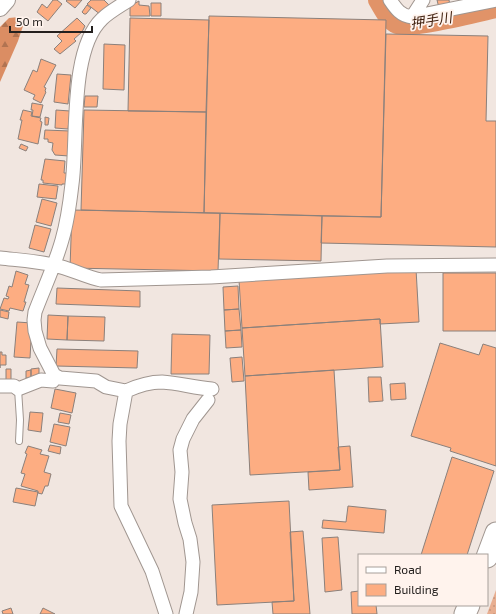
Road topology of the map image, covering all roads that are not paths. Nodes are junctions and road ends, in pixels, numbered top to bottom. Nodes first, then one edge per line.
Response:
1 (7, 0) edge
2 (129, 0) edge
3 (390, 0) edge
4 (423, 0) edge
5 (496, 0) edge
6 (0, 8) edge
7 (412, 17) junction
8 (0, 258) edge
9 (54, 265) junction
10 (496, 265) edge
11 (54, 375) junction
12 (0, 386) edge
13 (18, 389) junction
14 (126, 391) junction
15 (19, 441) dead end
16 (496, 533) edge
17 (488, 554) edge
18 (166, 614) edge
19 (186, 614) edge

1 - 6 street
2 - 9 street
3 - 7 street
4 - 7 street
5 - 7 street
8 - 9 street
9 - 10 street
9 - 11 street
11 - 13 street
11 - 14 street
12 - 13 street
13 - 15 lane
14 - 18 street
14 - 19 street
16 - 17 highway

